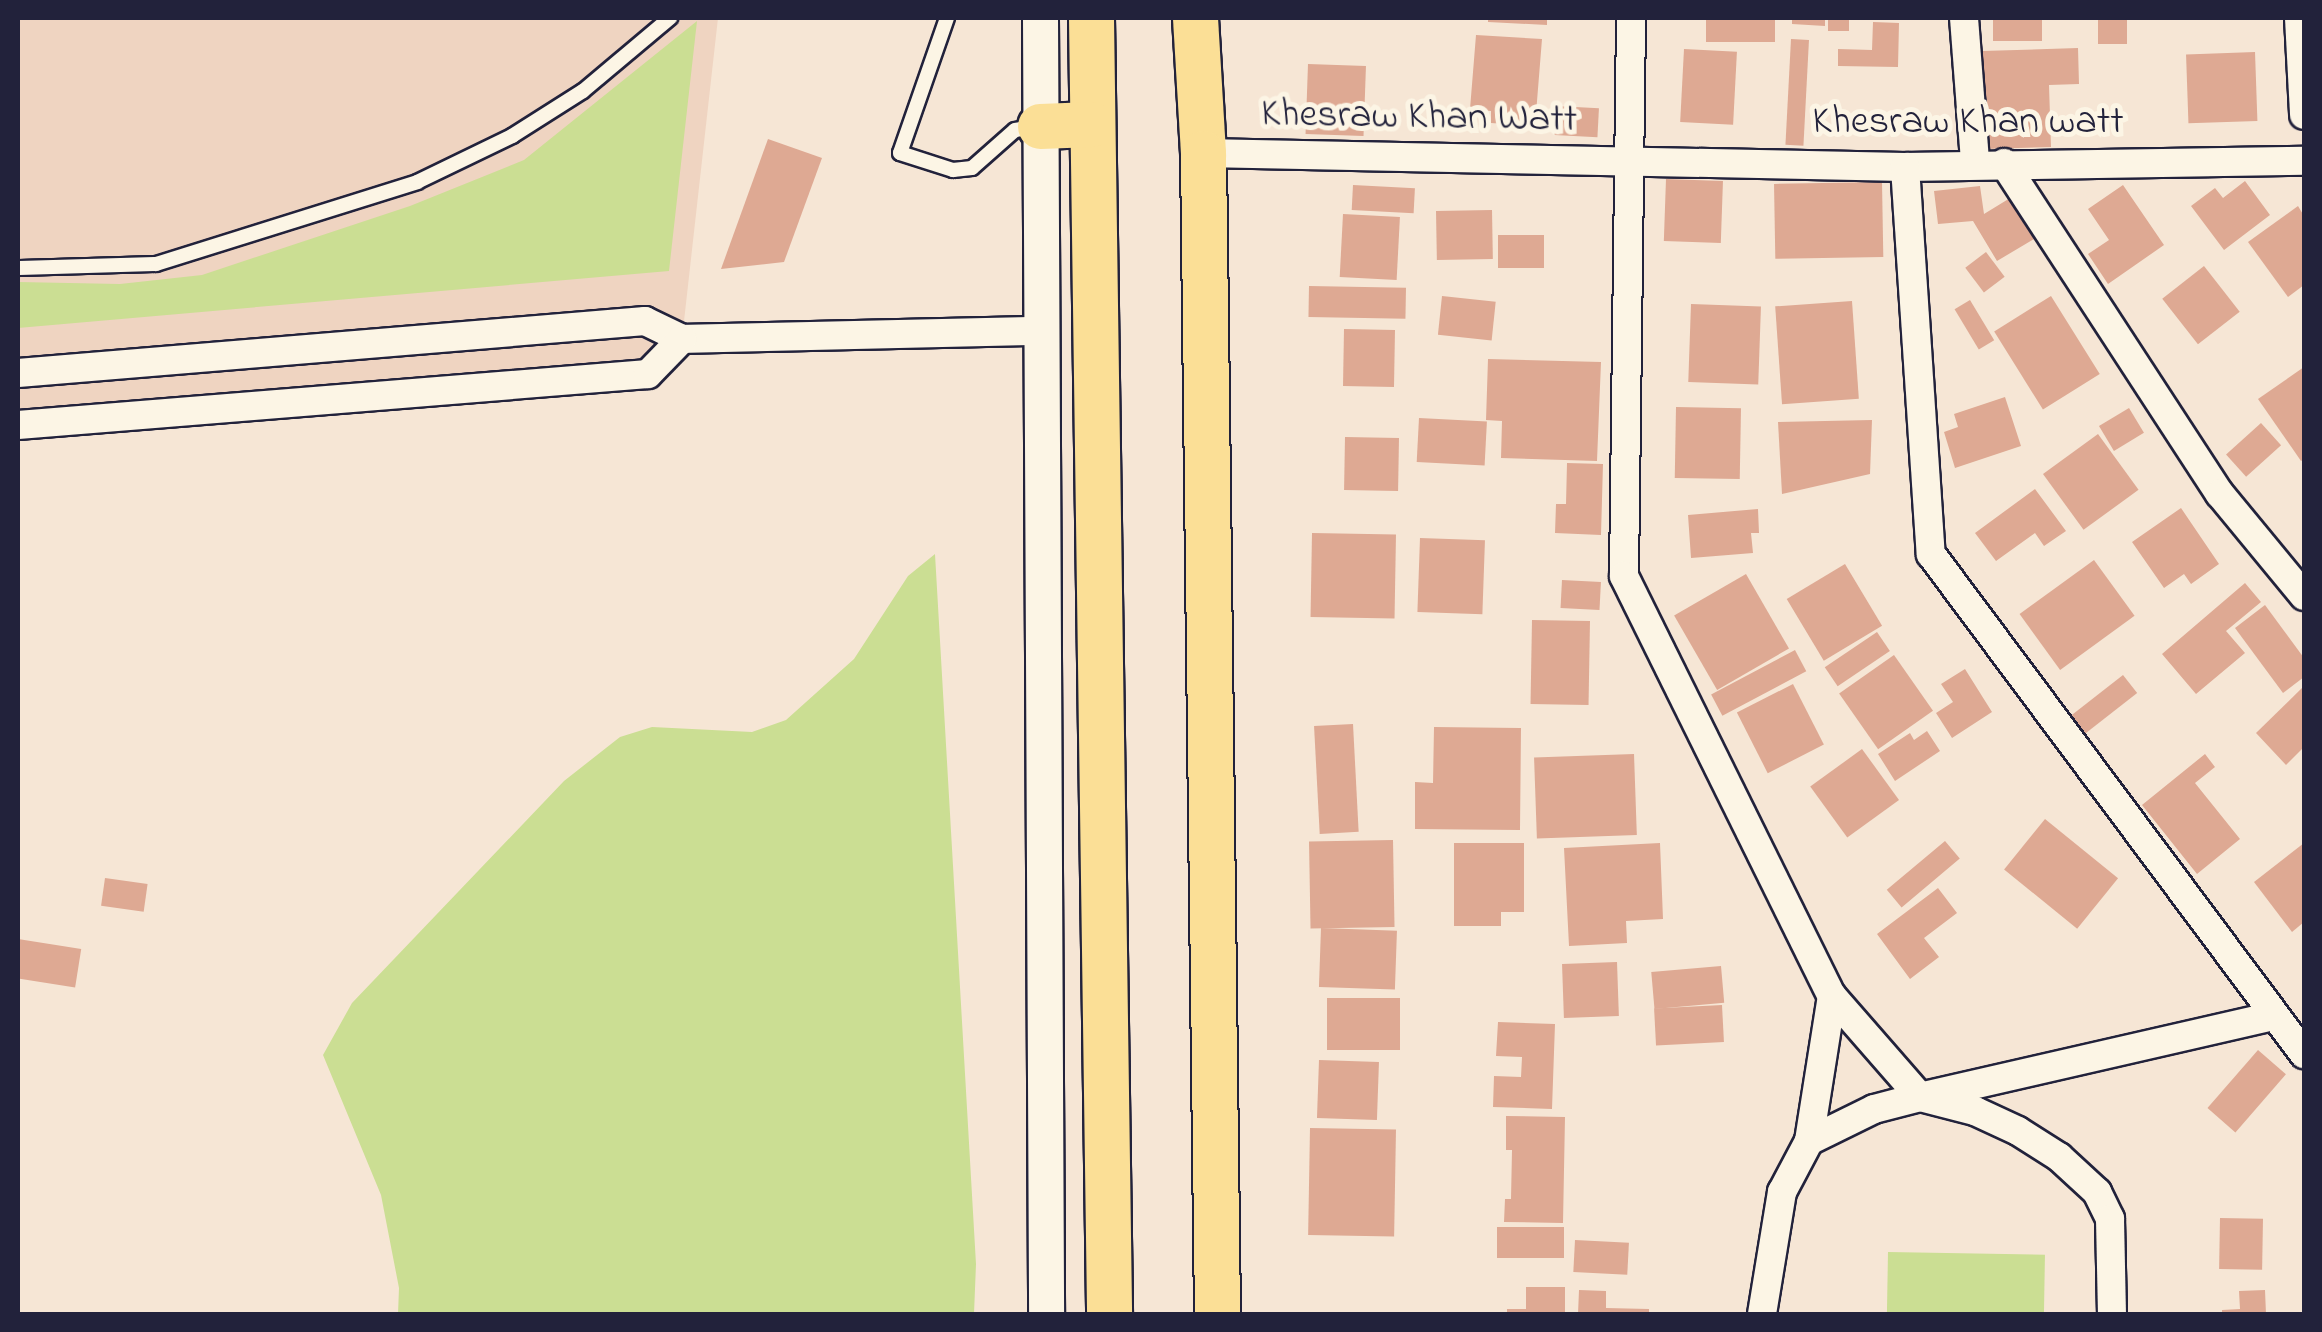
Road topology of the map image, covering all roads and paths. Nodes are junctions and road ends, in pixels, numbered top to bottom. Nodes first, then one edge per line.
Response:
1 (670, 18) edge
2 (948, 18) edge
3 (1040, 18) edge
4 (1091, 18) edge
5 (1195, 18) edge
6 (1631, 18) edge
7 (1964, 18) edge
8 (2299, 18) edge
9 (2304, 115) edge
10 (1091, 124) junction
11 (1040, 126) junction
12 (1203, 153) junction
13 (2304, 160) edge
14 (1633, 162) junction
15 (1975, 162) junction
16 (2004, 164) junction
17 (1905, 166) junction
18 (18, 268) edge
19 (1038, 331) junction
20 (682, 339) junction
21 (18, 372) edge
22 (18, 425) edge
23 (2304, 596) edge
24 (1832, 996) junction
25 (2273, 1016) junction
26 (2304, 1054) edge
27 (1920, 1098) junction
28 (1809, 1141) junction
29 (1046, 1314) edge
30 (1109, 1314) edge
31 (1217, 1314) edge
32 (1762, 1314) edge
33 (2112, 1314) edge

1 - 18 lane
2 - 11 lane
3 - 11 street
4 - 10 main road
5 - 12 main road
6 - 14 street
7 - 15 street
8 - 9 street
10 - 11 main road
10 - 30 main road
11 - 19 street
12 - 14 street, Khesraw Khan Watt
12 - 31 main road
13 - 16 street, Khesraw Khan watt
14 - 17 street, Khesraw Khan watt
14 - 24 street
15 - 16 street, Khesraw Khan watt
15 - 17 street, Khesraw Khan watt
16 - 23 street
17 - 25 street
19 - 20 street
19 - 29 street
20 - 21 street
20 - 22 street
24 - 27 street
24 - 28 street
25 - 26 street
25 - 27 street
27 - 28 street
27 - 33 street
28 - 32 street

